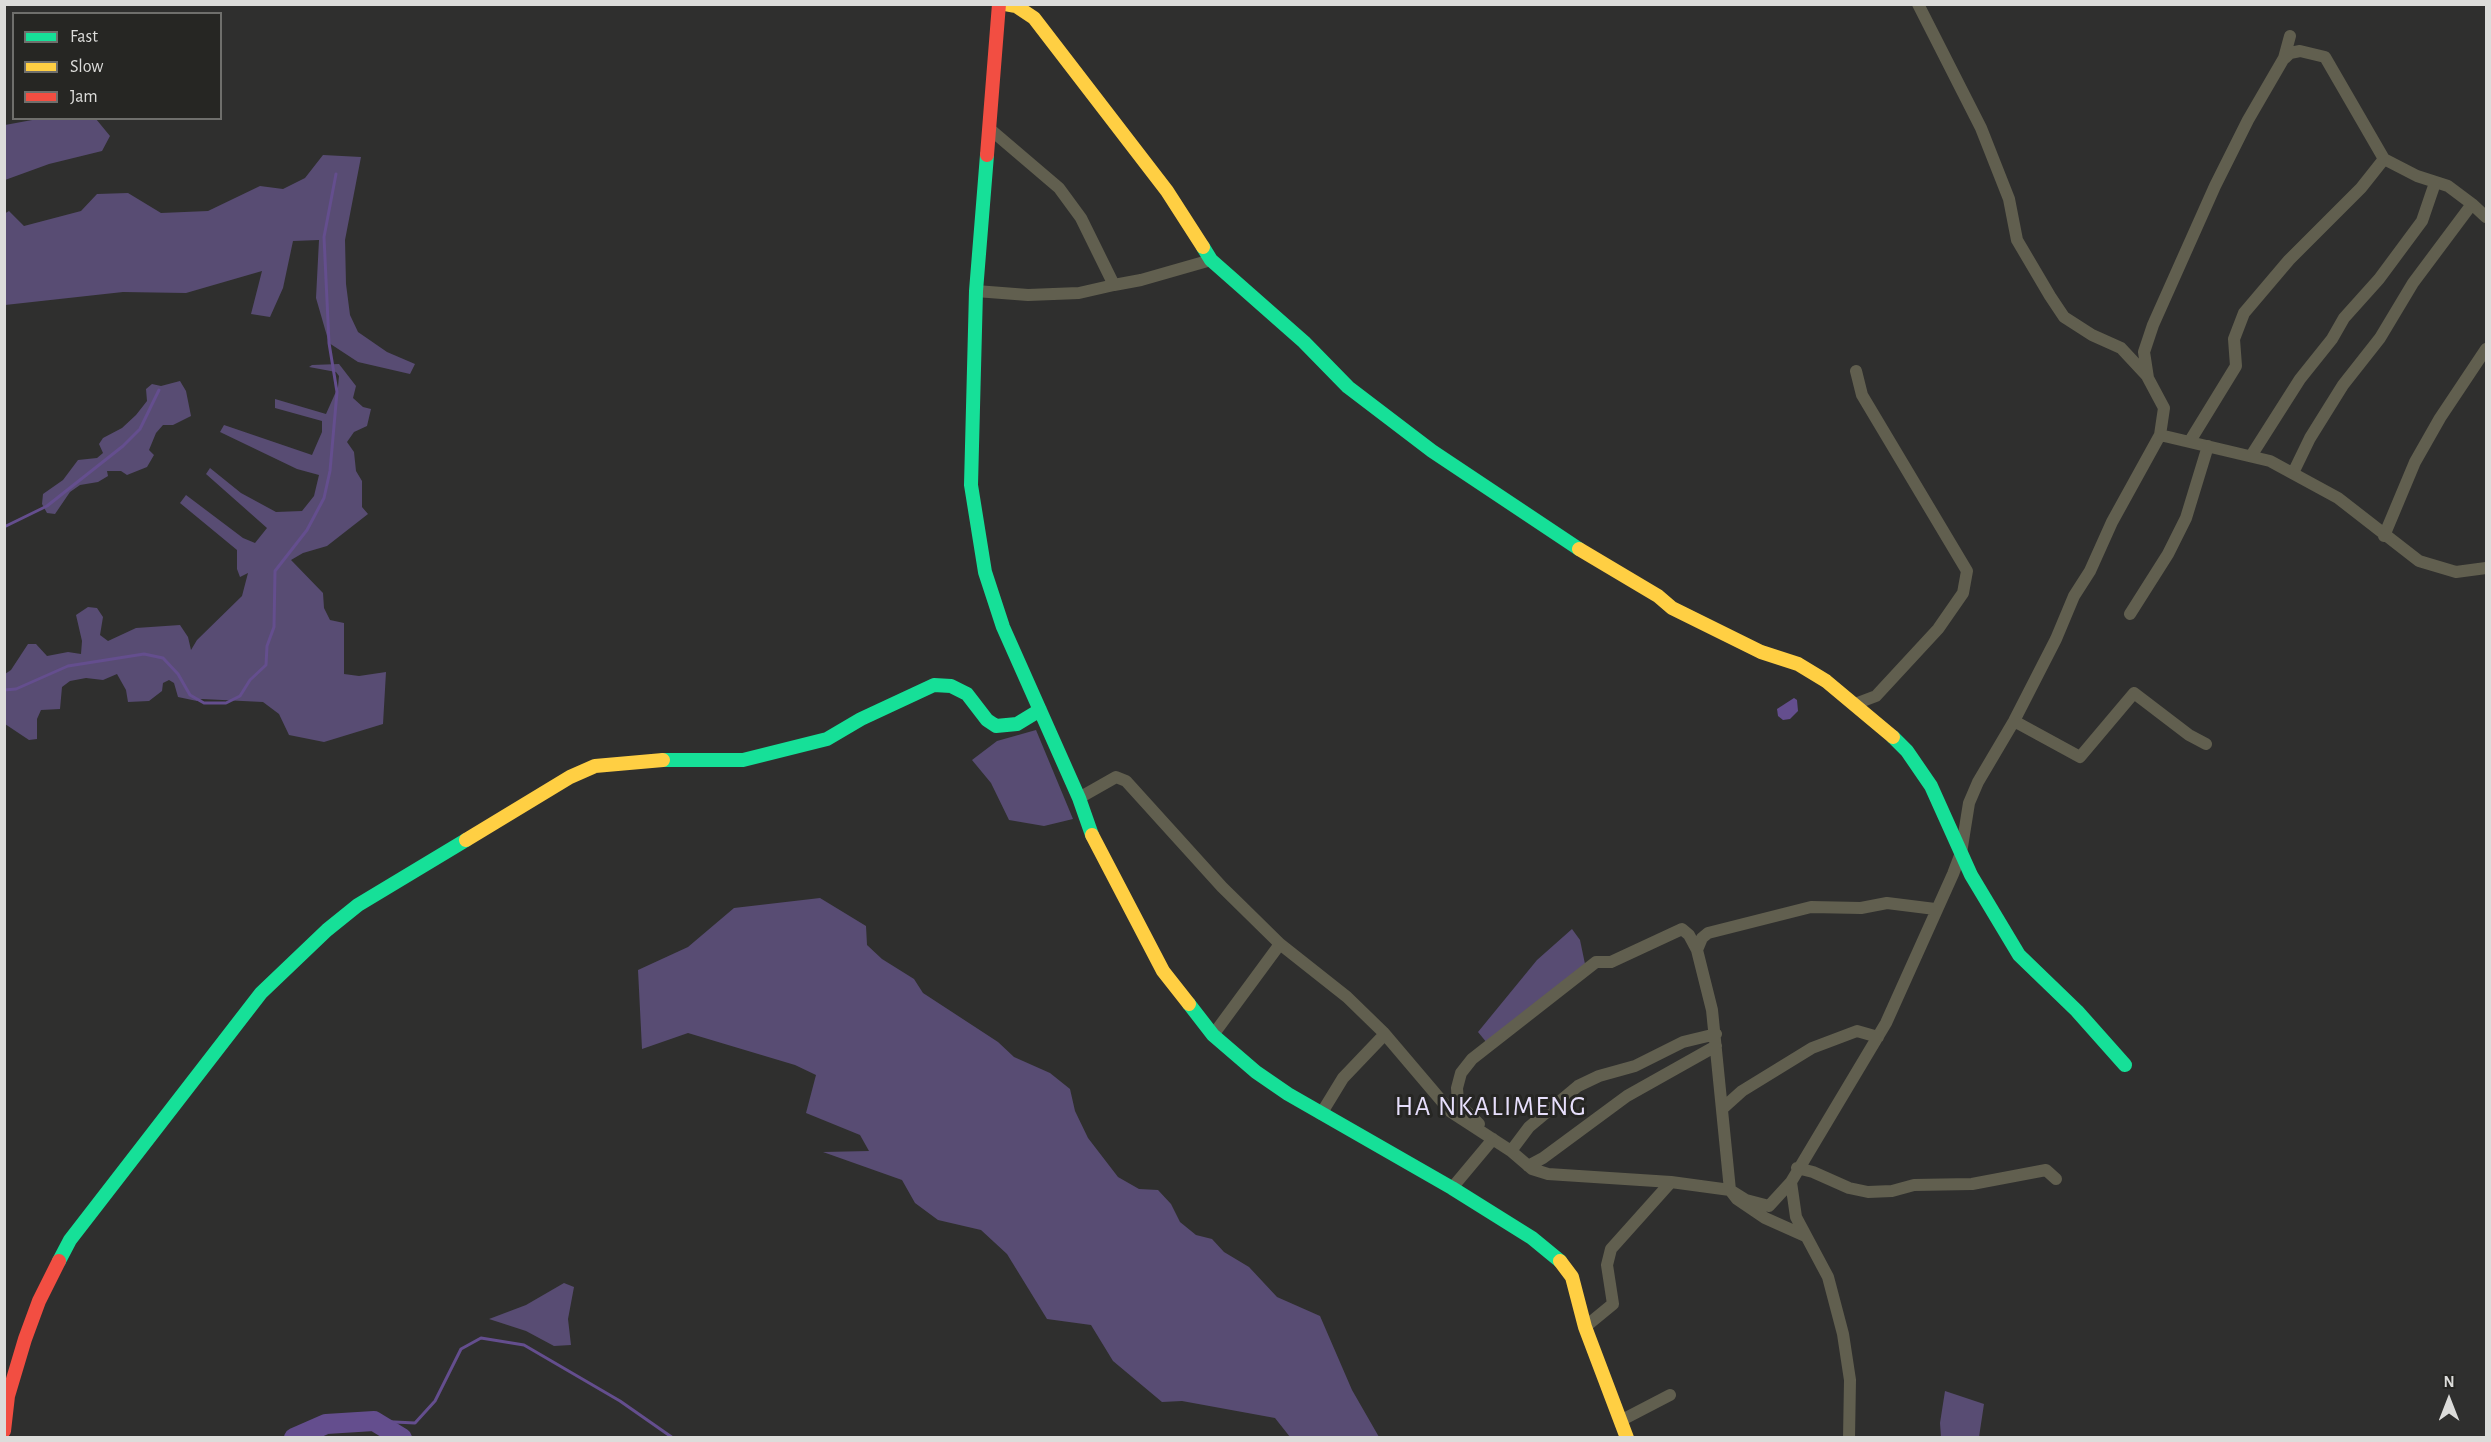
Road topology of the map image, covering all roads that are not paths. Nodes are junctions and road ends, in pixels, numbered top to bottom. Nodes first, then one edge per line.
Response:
1 (999, 4) edge
2 (1005, 4) edge
3 (1918, 4) edge
4 (2290, 36) dead end
5 (2284, 58) junction
6 (991, 130) junction
7 (2384, 159) junction
8 (2435, 183) junction
9 (2472, 204) junction
10 (2487, 217) edge
11 (1211, 260) junction
12 (1114, 285) junction
13 (976, 291) junction
14 (2487, 349) edge
15 (1856, 371) dead end
16 (2148, 378) junction
17 (2160, 435) junction
18 (2190, 441) junction
19 (2208, 446) junction
20 (2251, 456) junction
21 (2293, 473) junction
22 (2384, 536) junction
23 (2487, 568) edge
24 (2130, 614) dead end
25 (1855, 704) junction
26 (1040, 711) junction
27 (2014, 721) junction
28 (2206, 744) dead end
29 (1079, 798) junction
30 (1961, 853) junction
31 (1935, 909) junction
32 (1280, 944) junction
33 (1697, 950) junction
34 (1385, 1034) junction
35 (1212, 1035) junction
36 (1878, 1037) junction
37 (1716, 1040) junction
38 (2125, 1065) dead end
39 (1722, 1109) junction
40 (1321, 1114) junction
41 (1491, 1138) junction
42 (1511, 1151) junction
43 (1528, 1166) junction
44 (1797, 1168) junction
45 (2056, 1179) dead end
46 (1671, 1182) junction
47 (1791, 1182) junction
48 (1452, 1188) junction
49 (1730, 1190) junction
50 (1803, 1235) junction
51 (1585, 1327) junction
52 (1670, 1395) dead end
53 (1620, 1421) junction
54 (4, 1431) edge
55 (1627, 1437) edge
56 (1633, 1437) edge
57 (1850, 1437) edge

1 - 6 main road
2 - 11 main road
3 - 16 street
4 - 5 street
5 - 7 street
5 - 16 street
6 - 12 street
6 - 13 main road
7 - 8 street
7 - 18 street
8 - 9 street
8 - 20 street
9 - 10 street
9 - 21 street
11 - 12 street
11 - 25 main road
12 - 13 street
13 - 26 main road
14 - 22 street
15 - 25 street
16 - 17 street
17 - 18 street
17 - 27 street
18 - 19 street
19 - 20 street
19 - 24 street
20 - 21 street
21 - 22 street
22 - 23 street
25 - 30 main road
26 - 29 main road
26 - 54 main road
27 - 28 street
27 - 30 street
29 - 32 street
29 - 35 main road
30 - 31 street
30 - 38 main road
31 - 33 street
31 - 36 street
32 - 34 street
32 - 35 street
33 - 37 street
33 - 41 street
34 - 40 street
34 - 41 street
35 - 40 main road
36 - 39 street
36 - 44 street
37 - 39 street
37 - 42 street
37 - 43 street
39 - 49 street
40 - 48 main road
41 - 42 street
41 - 48 street
42 - 43 street
43 - 46 street
44 - 45 street
44 - 47 street
46 - 49 street
46 - 51 street
47 - 49 street
47 - 50 street
48 - 51 main road
49 - 50 street
50 - 57 street
51 - 53 main road
52 - 53 street
53 - 55 main road
53 - 56 street

